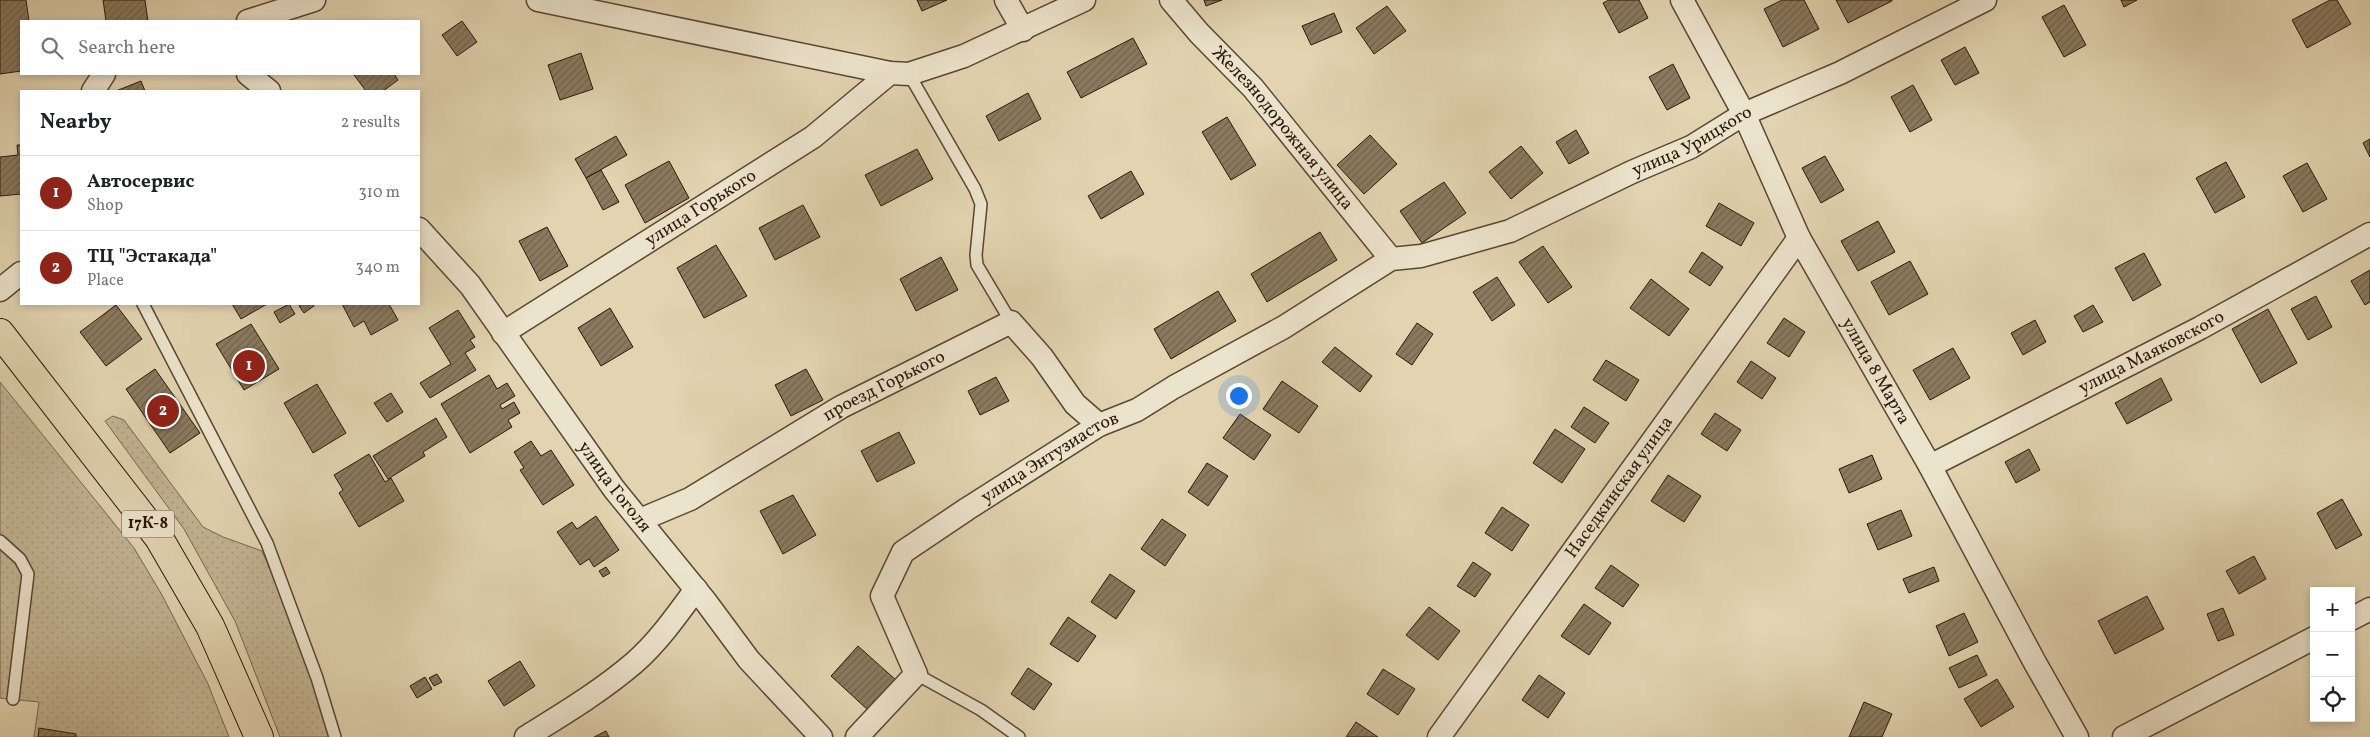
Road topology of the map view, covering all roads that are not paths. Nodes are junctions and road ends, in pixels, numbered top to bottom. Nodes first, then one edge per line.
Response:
1 (314, 0) edge
2 (538, 0) edge
3 (1006, 0) edge
4 (1084, 0) edge
5 (1171, 0) edge
6 (1682, 0) edge
7 (1985, 0) edge
8 (251, 20) edge
9 (1023, 30) junction
10 (899, 73) junction
11 (103, 75) edge
12 (249, 75) edge
13 (94, 90) edge
14 (268, 90) edge
15 (1744, 114) junction
16 (420, 230) edge
17 (2370, 234) edge
18 (1799, 238) junction
19 (1391, 259) junction
20 (20, 274) edge
21 (0, 290) edge
22 (144, 305) edge
23 (1011, 322) junction
24 (0, 333) edge
25 (503, 333) junction
26 (1099, 425) junction
27 (1930, 466) junction
28 (640, 520) junction
29 (0, 541) edge
30 (696, 589) junction
31 (2370, 609) edge
32 (2355, 617) edge
33 (2310, 640) edge
34 (916, 674) junction
35 (13, 699) dead end
36 (259, 737) edge
37 (335, 737) edge
38 (526, 737) edge
39 (821, 737) edge
40 (857, 737) edge
41 (1019, 737) edge
42 (1439, 737) edge
43 (2077, 737) edge
44 (2124, 737) edge

1 - 8 street
2 - 10 street, улица Горького
3 - 9 street
4 - 9 street, улица Горького
5 - 19 street, Железнодорожная улица
6 - 15 street, улица 8 Марта
7 - 15 street, улица Урицкого
9 - 10 street, улица Горького
10 - 23 lane
10 - 25 street, улица Горького
11 - 13 street
12 - 14 street
15 - 18 street, улица 8 Марта
15 - 19 street, улица Урицкого
16 - 25 street, улица Гоголя
17 - 27 street, улица Маяковского
18 - 27 street, улица 8 Марта
18 - 42 street, Наседкинская улица
19 - 26 street, улица Энтузиастов
20 - 21 street
22 - 37 lane
23 - 26 street
23 - 28 street, проезд Горького
24 - 36 main road, 17К-8
25 - 28 street, улица Гоголя
26 - 34 street, улица Энтузиастов
27 - 43 street, улица 8 Марта
28 - 30 street, улица Гоголя
29 - 35 lane
30 - 38 street
30 - 39 street, улица Гоголя
31 - 32 street
33 - 44 street
34 - 40 street
34 - 41 lane

